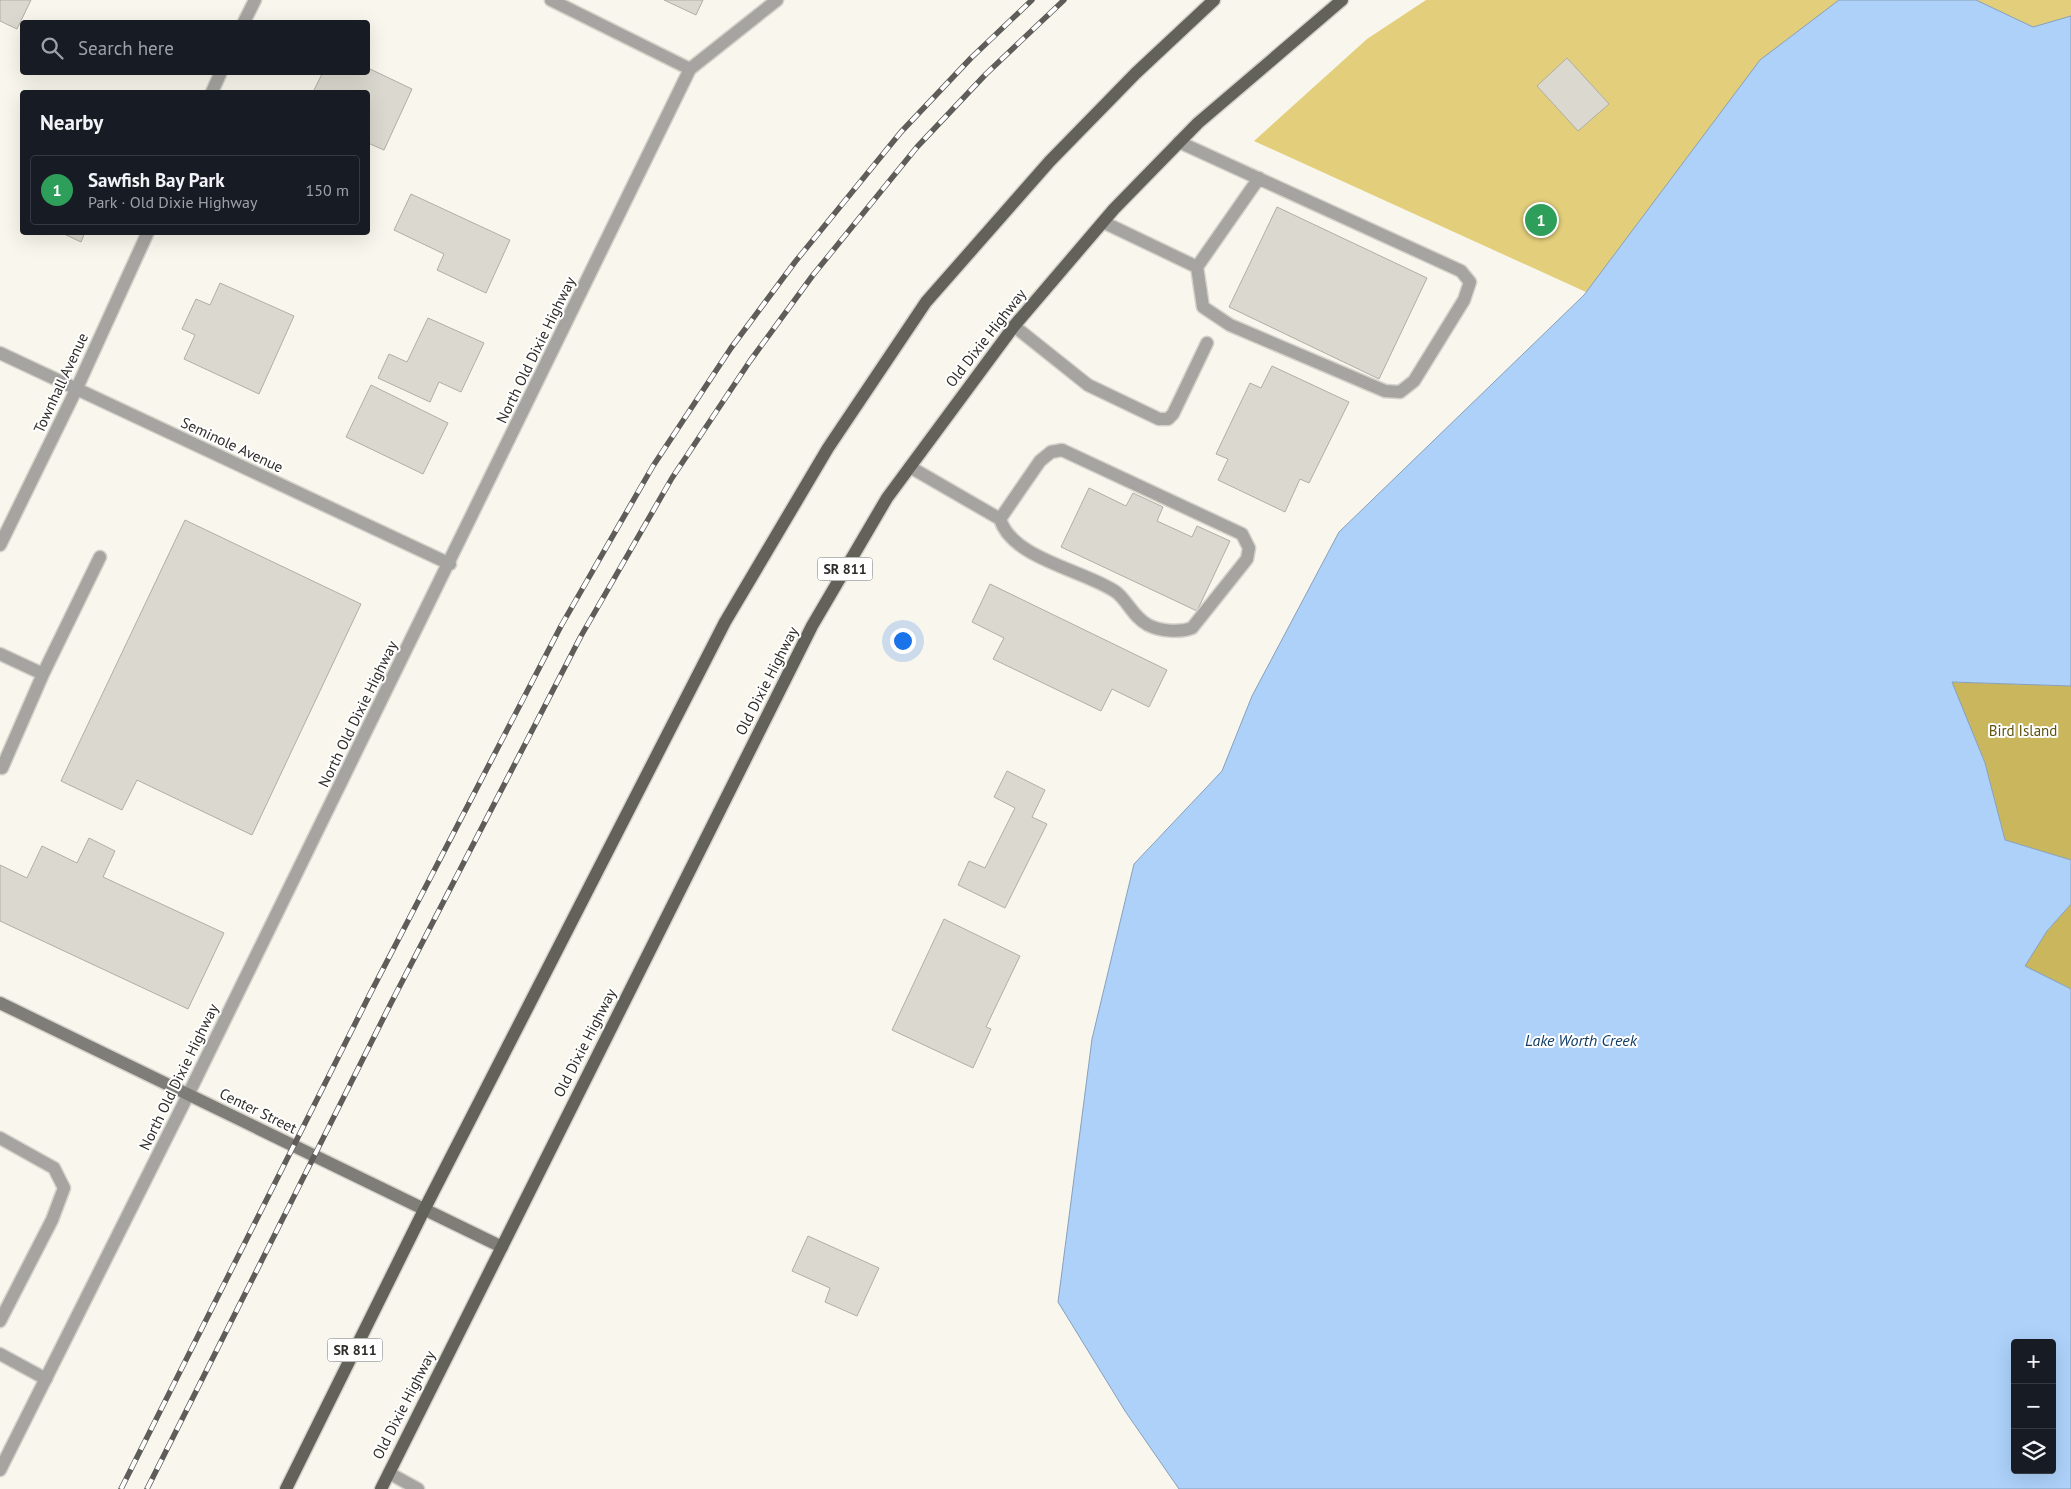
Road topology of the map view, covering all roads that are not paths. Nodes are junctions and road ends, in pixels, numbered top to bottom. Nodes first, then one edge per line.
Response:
1 (255, 0) edge
2 (551, 0) edge
3 (777, 0) edge
4 (1214, 0) edge
5 (1342, 0) edge
6 (245, 20) edge
7 (690, 69) junction
8 (220, 75) edge
9 (213, 90) edge
10 (1179, 142) junction
11 (1259, 178) junction
12 (1103, 222) junction
13 (147, 235) edge
14 (1197, 268) junction
15 (1014, 326) junction
16 (1206, 343) dead end
17 (0, 353) edge
18 (76, 390) junction
19 (910, 467) junction
20 (1000, 519) junction
21 (0, 546) edge
22 (100, 557) dead end
23 (450, 564) junction
24 (0, 654) edge
25 (43, 674) junction
26 (2, 768) dead end
27 (0, 1002) edge
28 (188, 1095) junction
29 (0, 1138) edge
30 (424, 1210) junction
31 (502, 1247) junction
32 (0, 1321) edge
33 (0, 1354) edge
34 (46, 1379) junction
35 (1, 1467) edge
36 (389, 1473) junction
37 (286, 1489) edge
38 (381, 1489) edge
39 (418, 1489) edge

1 - 6 street
2 - 7 street
3 - 7 street, North Old Dixie Highway
4 - 30 main road, SR 811
5 - 10 main road, Old Dixie Highway / SR 811
7 - 23 street, North Old Dixie Highway
8 - 9 street
10 - 11 street
10 - 12 main road, Old Dixie Highway / SR 811
11 - 14 street
11 - 14 street
12 - 14 street
12 - 15 main road, Old Dixie Highway / SR 811
13 - 18 street, Townhall Avenue
15 - 16 street
15 - 19 main road, Old Dixie Highway / SR 811
17 - 18 street, Seminole Avenue
18 - 21 street, Townhall Avenue
18 - 23 street, Seminole Avenue
19 - 20 street
19 - 31 main road, Old Dixie Highway / SR 811
20 - 20 street
22 - 25 street
23 - 28 street, North Old Dixie Highway
24 - 25 street
25 - 26 street
27 - 28 street, Center Street
28 - 30 street, Center Street
28 - 34 street, North Old Dixie Highway
29 - 32 street
30 - 31 street, Center Street
30 - 37 main road, SR 811
31 - 36 main road, Old Dixie Highway / SR 811
33 - 34 street
34 - 35 street, North Old Dixie Highway
36 - 38 main road, Old Dixie Highway / SR 811
36 - 39 street

